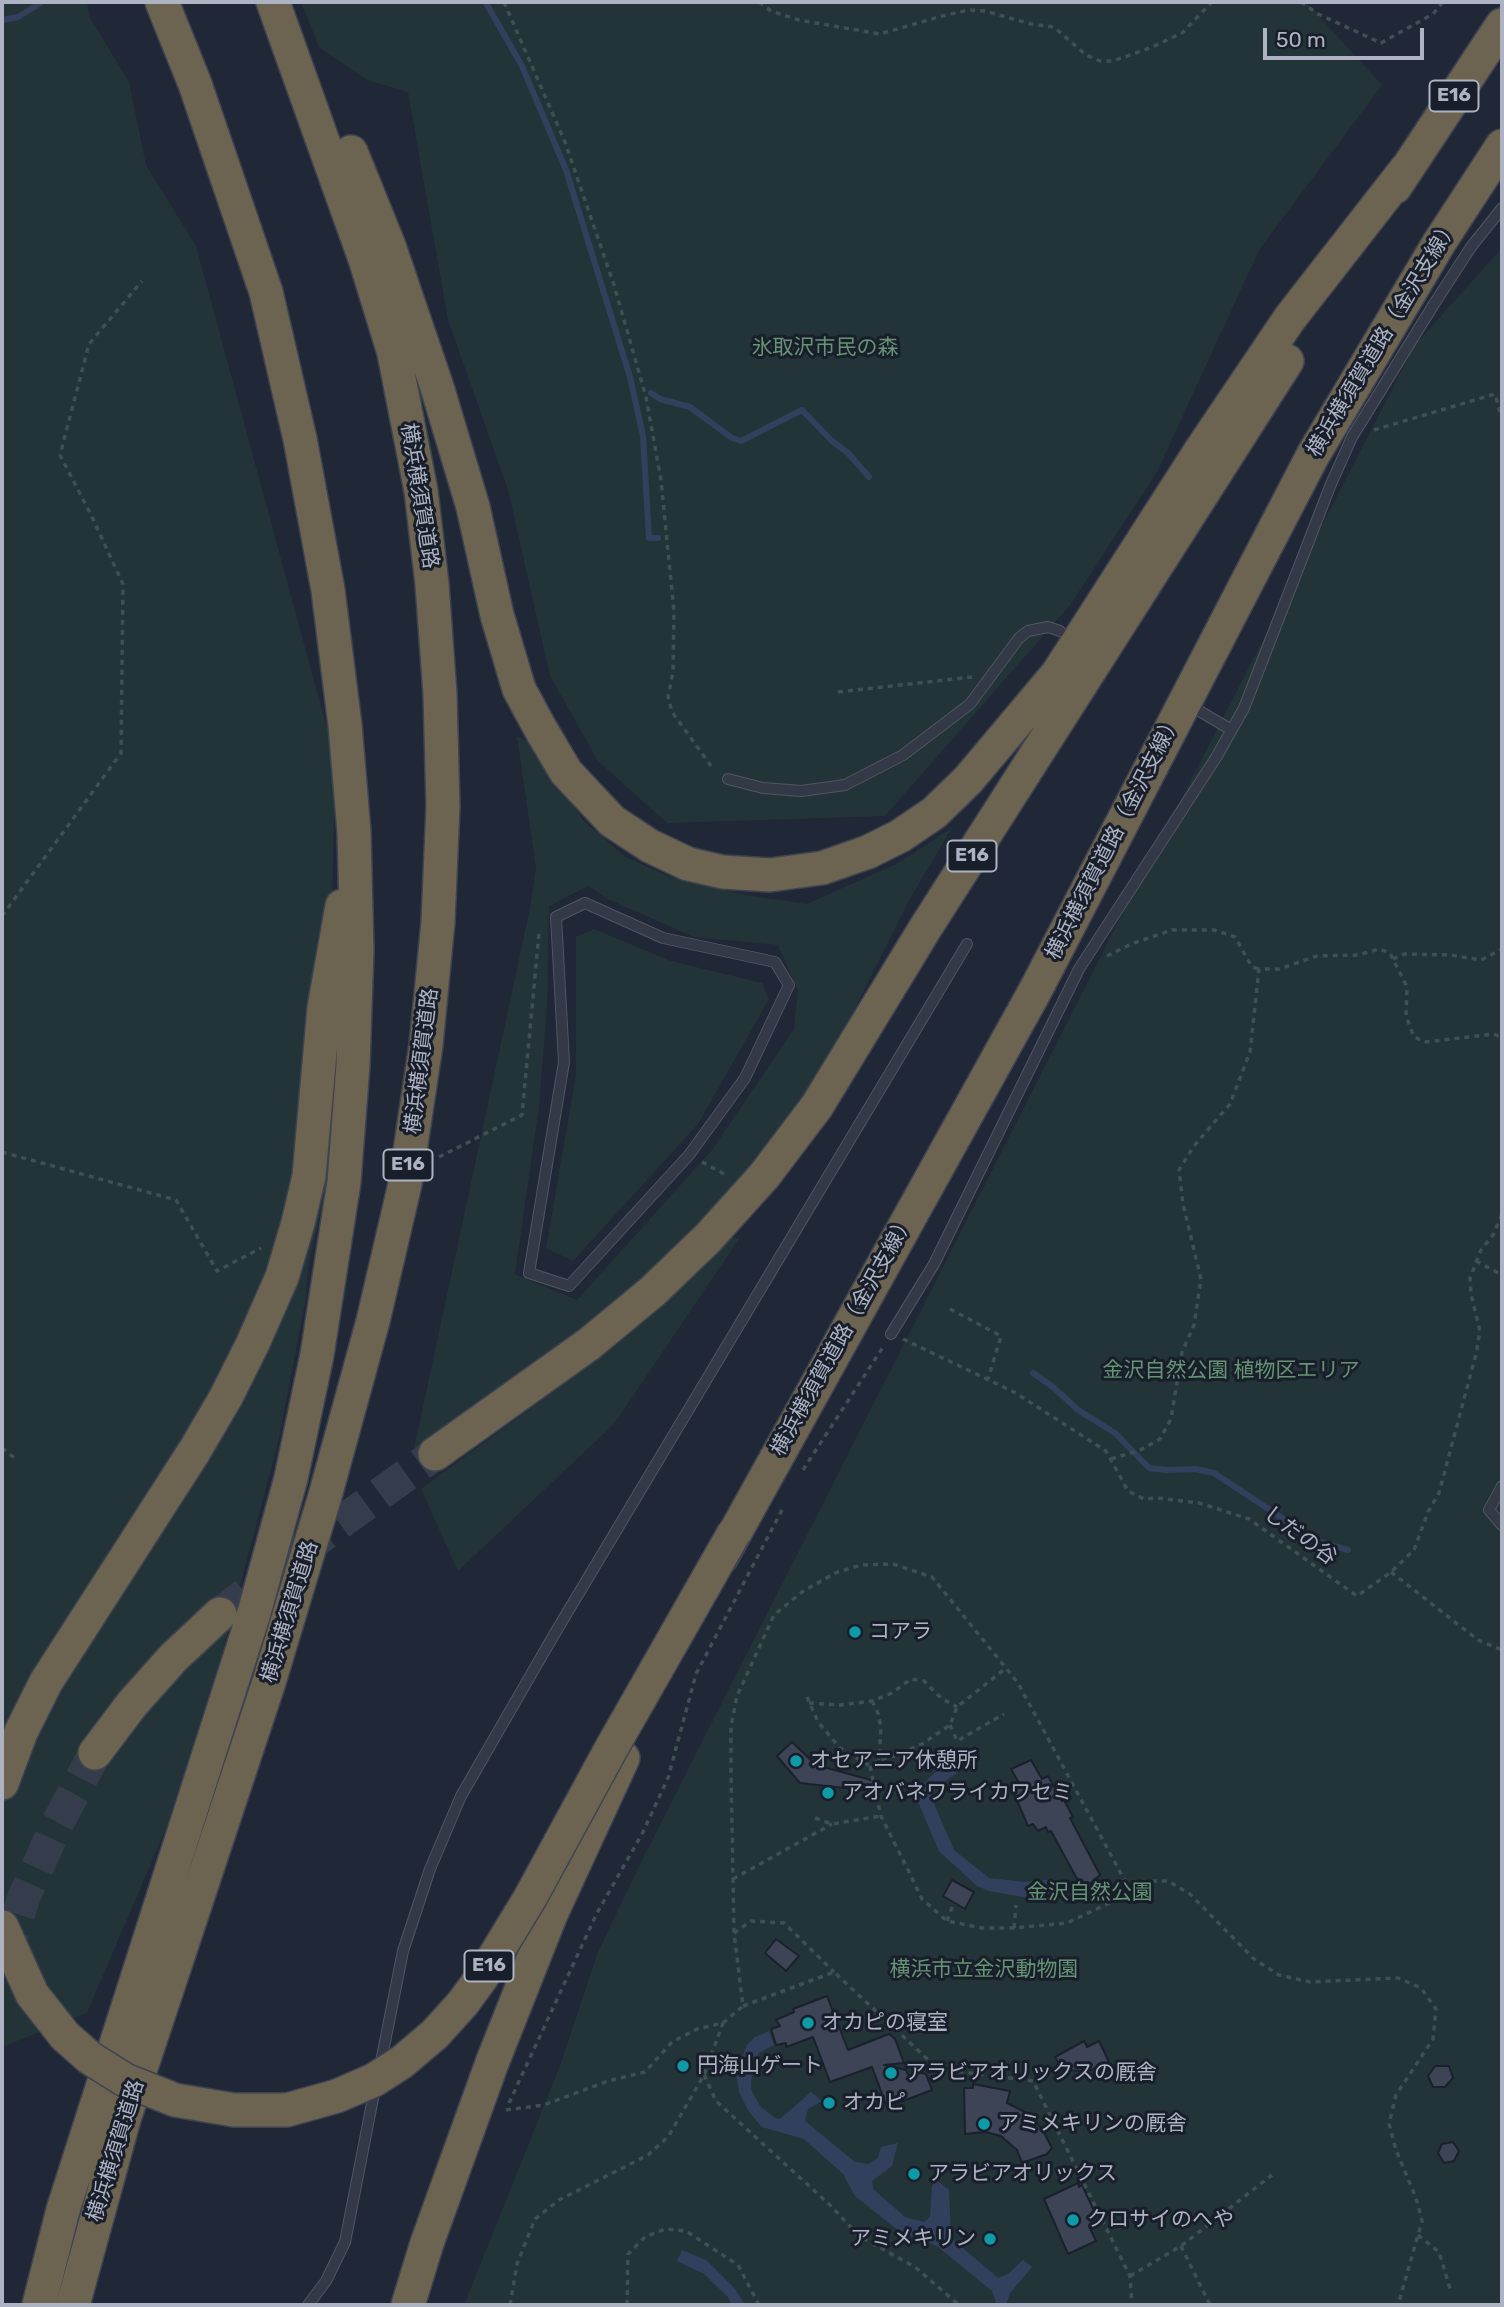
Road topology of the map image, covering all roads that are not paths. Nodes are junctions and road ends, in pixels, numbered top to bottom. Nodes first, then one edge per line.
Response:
1 (162, 2) edge
2 (273, 2) edge
3 (279, 2) edge
4 (1497, 2) edge
5 (1502, 25) edge
6 (1480, 56) junction
7 (1502, 146) edge
8 (1407, 168) junction
9 (1502, 208) edge
10 (1060, 631) dead end
11 (1201, 712) dead end
12 (1230, 729) junction
13 (728, 779) road end
14 (354, 832) junction
15 (967, 944) dead end
16 (689, 1155) joint
17 (891, 1334) road end
18 (435, 1454) tunnel mouth
19 (1502, 1486) edge
20 (1502, 1525) edge
21 (734, 1533) junction
22 (219, 1614) tunnel mouth
23 (96, 1754) tunnel mouth
24 (2, 1783) edge
25 (2, 1927) edge
26 (39, 2305) edge
27 (73, 2305) edge
28 (308, 2305) edge
29 (408, 2305) edge

1 - 14 highway, 横浜横須賀道路
2 - 27 highway, 横浜横須賀道路 / E16
3 - 8 highway, E16
4 - 6 highway
5 - 6 highway, E16
6 - 8 highway, E16
7 - 21 highway, 横浜横須賀道路（金沢支線） / E16
8 - 18 highway, E16
9 - 12 lane
10 - 13 lane
11 - 12 lane
12 - 17 lane
14 - 24 highway
14 - 26 highway, 横浜横須賀道路
15 - 28 lane
16 - 16 lane
19 - 20 lane
21 - 25 highway, E16, bridge
21 - 29 highway, E16, bridge
22 - 23 highway

